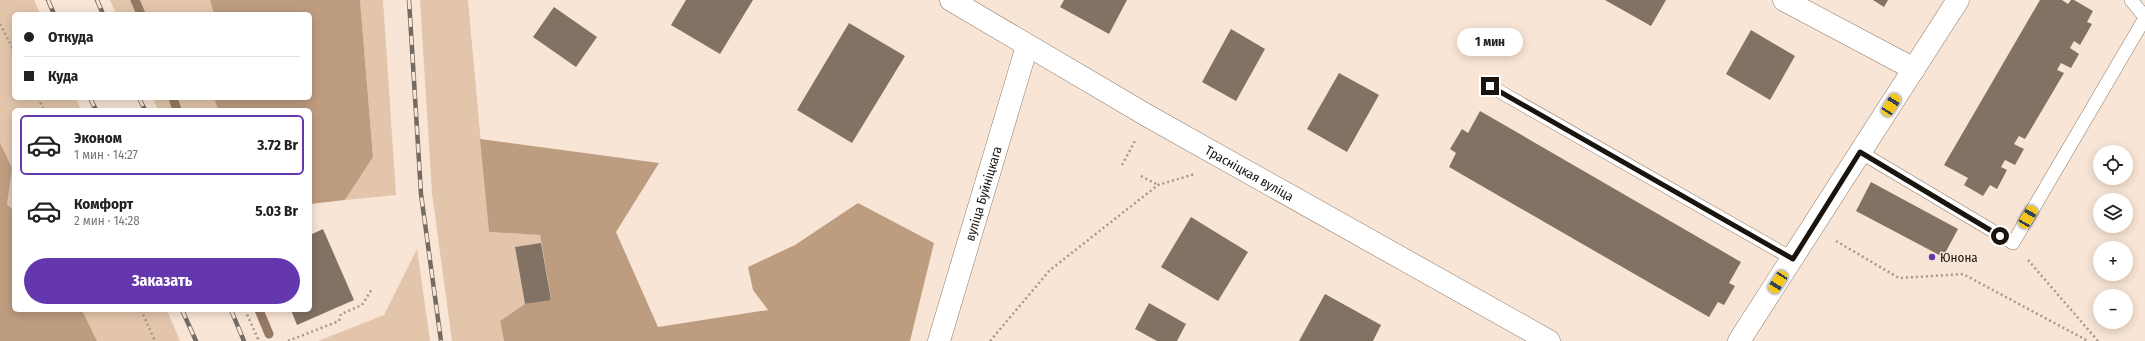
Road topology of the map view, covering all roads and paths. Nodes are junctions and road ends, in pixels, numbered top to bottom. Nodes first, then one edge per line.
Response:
1 (951, 0) edge
2 (1784, 0) edge
3 (1958, 0) edge
4 (2131, 0) edge
5 (2145, 18) edge
6 (0, 24) edge
7 (1027, 46) junction
8 (12, 47) edge
9 (1914, 69) junction
10 (1490, 86) dead end
11 (1860, 152) junction
12 (1202, 174) dead end
13 (1141, 176) dead end
14 (1158, 185) junction
15 (1813, 227) junction
16 (2013, 243) junction
17 (1793, 259) junction
18 (372, 288) dead end
19 (142, 312) edge
20 (246, 312) edge
21 (155, 341) edge
22 (259, 341) edge
23 (288, 341) edge
24 (939, 341) edge
25 (990, 341) edge
26 (1549, 341) edge
27 (1739, 341) edge
28 (2088, 341) edge
29 (2098, 341) edge

1 - 7 street, Трасніцкая вуліца
2 - 9 street
3 - 9 street
4 - 5 lane
5 - 16 lane
6 - 8 path
7 - 24 street, вуліца Буйніцкага
7 - 26 street, Трасніцкая вуліца
9 - 11 street
10 - 17 lane
11 - 15 street
11 - 16 lane
12 - 14 path
13 - 14 path
14 - 25 path
15 - 17 street
15 - 28 path
16 - 29 path
17 - 27 street
18 - 23 path
19 - 21 path
20 - 22 path

